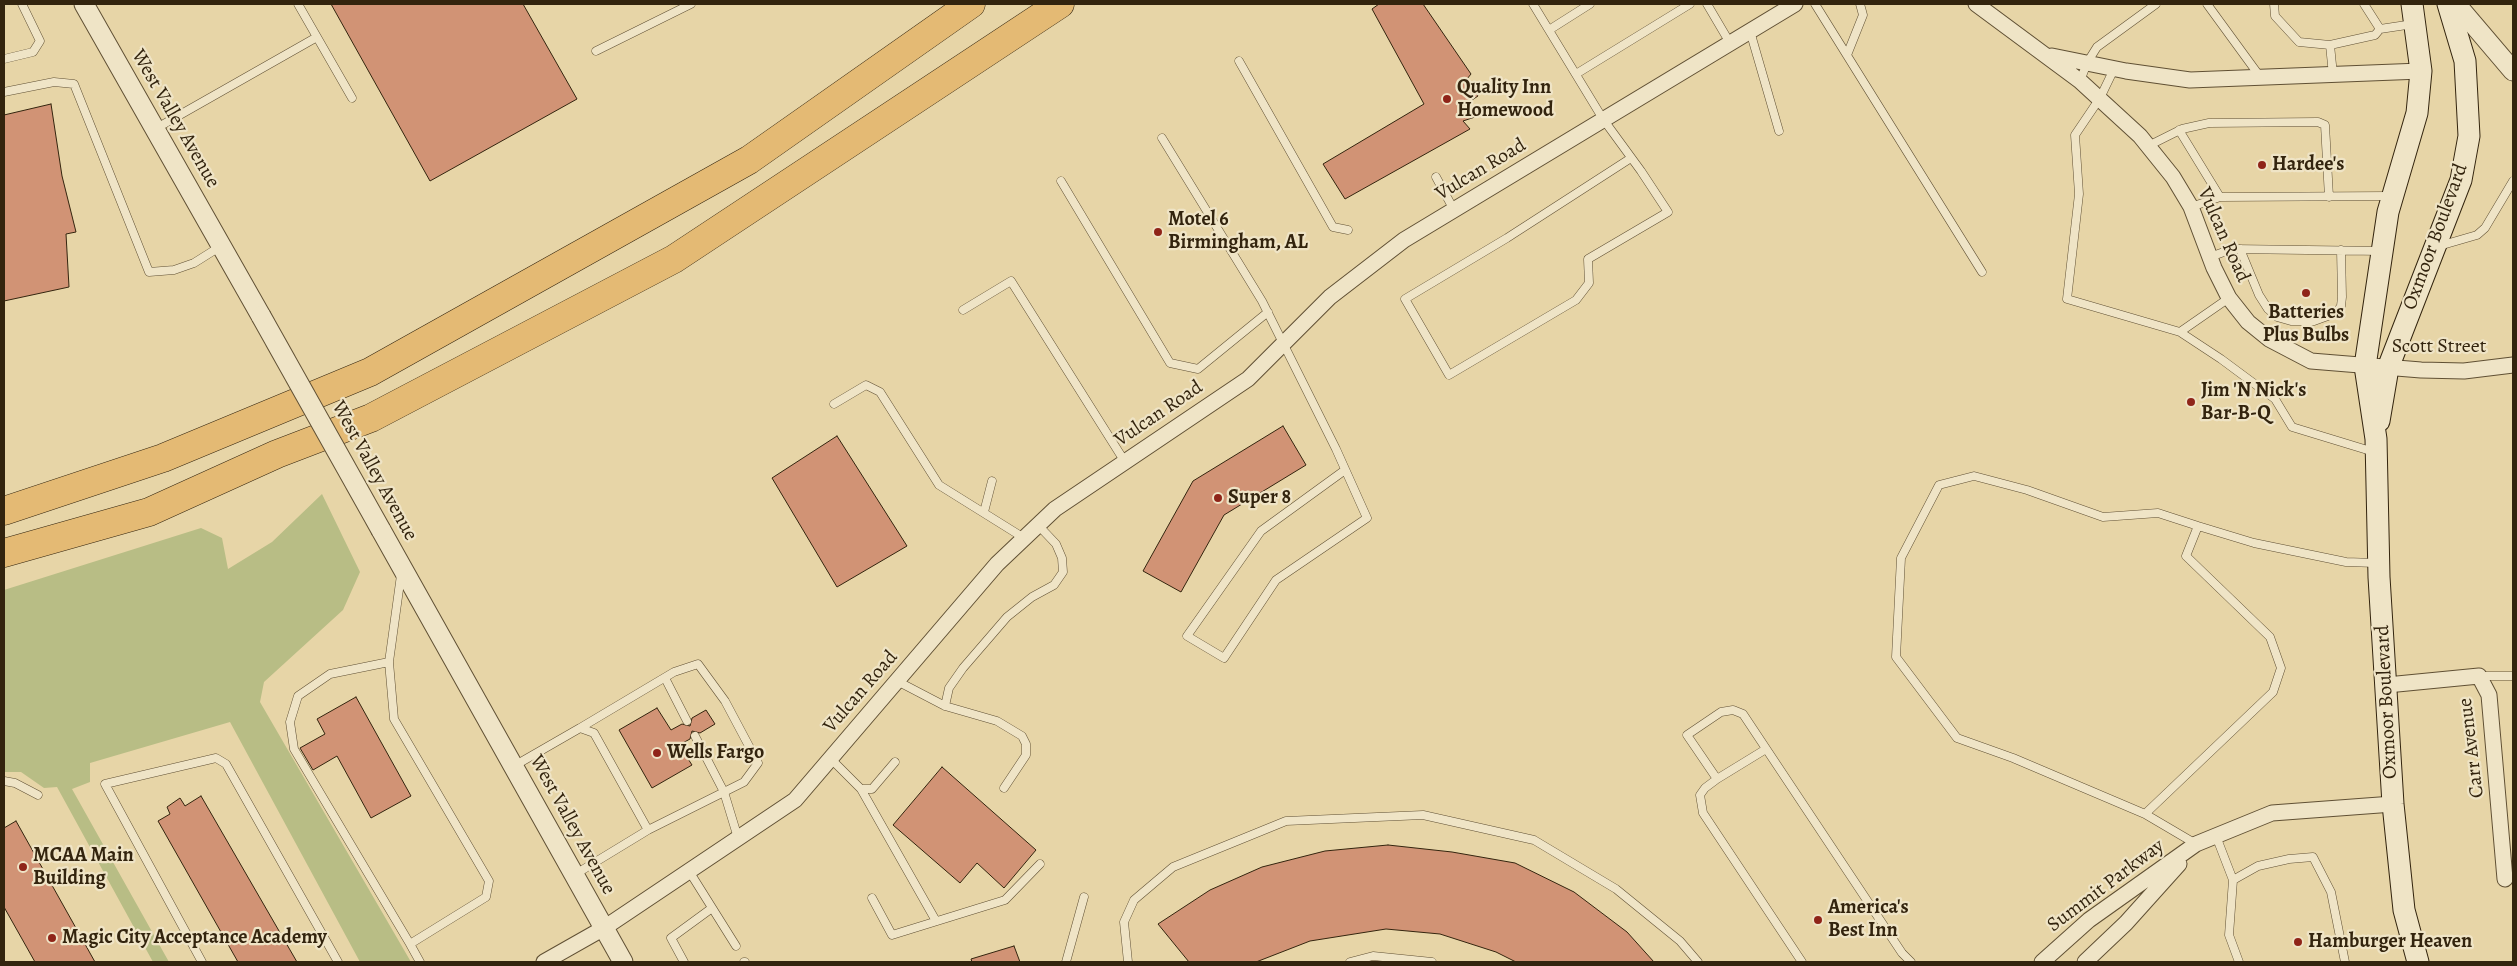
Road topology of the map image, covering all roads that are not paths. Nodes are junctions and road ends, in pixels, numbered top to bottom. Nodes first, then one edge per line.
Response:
1 (22, 4) edge
2 (84, 4) edge
3 (298, 4) edge
4 (691, 4) edge
5 (938, 4) edge
6 (971, 4) edge
7 (1060, 4) edge
8 (1533, 4) edge
9 (1590, 4) edge
10 (1690, 4) edge
11 (1707, 4) edge
12 (1795, 4) edge
13 (1815, 4) edge
14 (1860, 4) edge
15 (1976, 4) edge
16 (2156, 4) edge
17 (2207, 4) edge
18 (2274, 4) edge
19 (2364, 4) edge
20 (2448, 4) edge
21 (2456, 4) edge
22 (2413, 14) edge
23 (2380, 29) junction
24 (1549, 30) junction
25 (1750, 31) junction
26 (317, 37) junction
27 (1730, 43) junction
28 (2330, 45) junction
29 (596, 50) dead end
30 (1847, 54) junction
31 (2048, 56) junction
32 (4, 58) edge
33 (1239, 61) dead end
34 (2087, 63) junction
35 (2114, 69) junction
36 (2421, 71) junction
37 (2513, 71) edge
38 (1576, 74) junction
39 (2333, 75) junction
40 (2261, 78) junction
41 (2080, 81) junction
42 (4, 92) edge
43 (352, 98) dead end
44 (2100, 98) junction
45 (1603, 119) junction
46 (155, 129) junction
47 (2179, 130) junction
48 (1779, 131) dead end
49 (1162, 138) dead end
50 (2148, 146) junction
51 (1631, 158) junction
52 (749, 160) junction
53 (1436, 177) dead end
54 (1061, 181) dead end
55 (2513, 181) edge
56 (2392, 196) junction
57 (2220, 197) junction
58 (2329, 197) junction
59 (2191, 207) junction
60 (1454, 210) junction
61 (1348, 230) dead end
62 (221, 246) junction
63 (2435, 248) junction
64 (2240, 249) junction
65 (2341, 250) junction
66 (2382, 251) junction
67 (2210, 257) junction
68 (1982, 272) dead end
69 (2229, 298) junction
70 (963, 310) dead end
71 (1268, 312) junction
72 (2180, 332) junction
73 (1283, 343) junction
74 (2365, 366) junction
75 (2513, 366) edge
76 (2388, 368) junction
77 (834, 404) dead end
78 (2376, 446) junction
79 (1125, 462) junction
80 (1345, 470) junction
81 (992, 480) dead end
82 (4, 511) edge
83 (984, 512) junction
84 (1038, 525) junction
85 (2198, 526) junction
86 (1024, 538) junction
87 (4, 553) edge
88 (2379, 563) junction
89 (402, 568) junction
90 (389, 662) junction
91 (2479, 676) junction
92 (2513, 676) edge
93 (665, 678) junction
94 (897, 681) junction
95 (2387, 685) junction
96 (945, 706) junction
97 (687, 721) dead end
98 (580, 728) junction
99 (695, 736) dead end
100 (1766, 749) junction
101 (830, 758) junction
102 (894, 762) dead end
103 (514, 766) junction
104 (1717, 779) junction
105 (4, 781) edge
106 (1004, 788) dead end
107 (861, 789) junction
108 (724, 792) junction
109 (38, 795) dead end
110 (2393, 804) junction
111 (2145, 814) junction
112 (648, 830) junction
113 (2216, 836) junction
114 (738, 838) junction
115 (2196, 844) junction
116 (1040, 864) dead end
117 (689, 871) junction
118 (574, 875) junction
119 (2232, 880) junction
120 (2505, 880) dead end
121 (1084, 897) dead end
122 (872, 898) dead end
123 (712, 908) junction
124 (936, 921) junction
125 (604, 928) junction
126 (410, 944) junction
127 (736, 946) dead end
128 (202, 962) edge
129 (338, 962) edge
130 (420, 962) edge
131 (544, 962) edge
132 (623, 962) edge
133 (684, 962) edge
134 (1066, 962) edge
135 (1128, 962) edge
136 (1350, 962) edge
137 (1432, 962) edge
138 (1698, 962) edge
139 (1802, 962) edge
140 (1911, 962) edge
141 (2042, 962) edge
142 (2085, 962) edge
143 (2240, 962) edge
144 (2345, 962) edge
145 (2418, 962) edge

1 - 32 lane
2 - 46 street, West Valley Avenue
3 - 26 lane
4 - 29 lane
5 - 52 highway
6 - 52 highway
7 - 87 highway
8 - 24 lane
9 - 24 lane
10 - 38 lane
11 - 27 lane
12 - 25 street, Vulcan Road
13 - 30 lane
14 - 30 lane
15 - 31 street, Vulcan Road
16 - 34 lane
17 - 40 lane
18 - 28 lane
19 - 23 lane
20 - 63 main road, Oxmoor Boulevard
21 - 37 street
22 - 23 lane
22 - 36 main road, Oxmoor Boulevard
23 - 28 lane
24 - 38 lane
25 - 27 street, Vulcan Road
25 - 48 lane
26 - 43 lane
26 - 46 lane
27 - 45 street, Vulcan Road
28 - 39 lane
30 - 68 lane
31 - 34 street, Vulcan Road
31 - 41 street, Vulcan Road
33 - 61 lane
34 - 35 street, Vulcan Road
34 - 41 lane
35 - 40 street, Vulcan Road
35 - 44 lane
36 - 39 street, Vulcan Road
36 - 56 main road, Oxmoor Boulevard
38 - 45 lane
39 - 40 street, Vulcan Road
41 - 44 street, Vulcan Road
42 - 62 lane
44 - 50 street, Vulcan Road
44 - 72 lane
45 - 51 lane
45 - 60 street, Vulcan Road
46 - 62 street, West Valley Avenue
47 - 50 lane
47 - 57 lane
47 - 58 lane
49 - 71 lane
50 - 59 street, Vulcan Road
51 - 51 lane
52 - 82 highway
53 - 60 lane
54 - 71 lane
55 - 63 lane
56 - 58 lane
56 - 66 main road, Oxmoor Boulevard
57 - 58 lane
57 - 59 lane
59 - 67 street, Vulcan Road
60 - 73 street, Vulcan Road
62 - 89 street, West Valley Avenue, bridge
63 - 76 main road, Oxmoor Boulevard
64 - 65 lane
64 - 65 lane
64 - 67 lane
65 - 66 lane
66 - 74 main road, Oxmoor Boulevard
67 - 69 street, Vulcan Road
69 - 72 lane
69 - 74 street, Vulcan Road
70 - 79 lane
71 - 73 lane
72 - 78 lane
73 - 79 street, Vulcan Road
73 - 80 lane
74 - 76 street, Scott Street
74 - 78 main road, Oxmoor Boulevard
75 - 76 street, Scott Street
76 - 78 main road, Oxmoor Boulevard
77 - 83 lane
78 - 88 main road, Oxmoor Boulevard
79 - 84 street, Vulcan Road
80 - 80 lane
81 - 83 lane
83 - 86 lane
84 - 86 street, Vulcan Road
84 - 96 lane
85 - 88 lane
85 - 111 lane
85 - 111 lane
86 - 94 street, Vulcan Road
88 - 95 main road, Oxmoor Boulevard
89 - 90 lane
89 - 103 street, West Valley Avenue
90 - 126 lane
90 - 126 lane
91 - 92 lane
91 - 95 street, Carr Avenue
91 - 120 street, Carr Avenue
93 - 97 lane
93 - 98 lane
93 - 108 lane
94 - 96 lane
94 - 101 street, Vulcan Road
95 - 110 main road, Oxmoor Boulevard
96 - 106 lane
98 - 103 lane
98 - 112 lane
99 - 108 lane
100 - 104 lane
100 - 104 lane
100 - 140 lane
101 - 107 lane
101 - 114 street, Vulcan Road
102 - 107 lane
103 - 118 street, West Valley Avenue
104 - 139 lane
105 - 109 lane
107 - 124 lane
108 - 112 lane
108 - 114 lane
110 - 113 street, Summit Parkway
110 - 145 main road, Oxmoor Boulevard
111 - 115 lane
112 - 118 lane
113 - 115 street, Summit Parkway
113 - 119 lane
114 - 117 street, Vulcan Road
115 - 141 street, Summit Parkway
115 - 142 street, Summit Parkway
116 - 124 lane
117 - 123 lane
117 - 125 street, Vulcan Road
118 - 125 street, West Valley Avenue
119 - 143 lane
119 - 144 lane
121 - 134 lane
122 - 124 lane
123 - 127 lane
123 - 133 lane
125 - 131 street, Vulcan Road
125 - 132 street, West Valley Avenue
126 - 130 lane
128 - 129 lane
135 - 138 lane
136 - 137 lane

